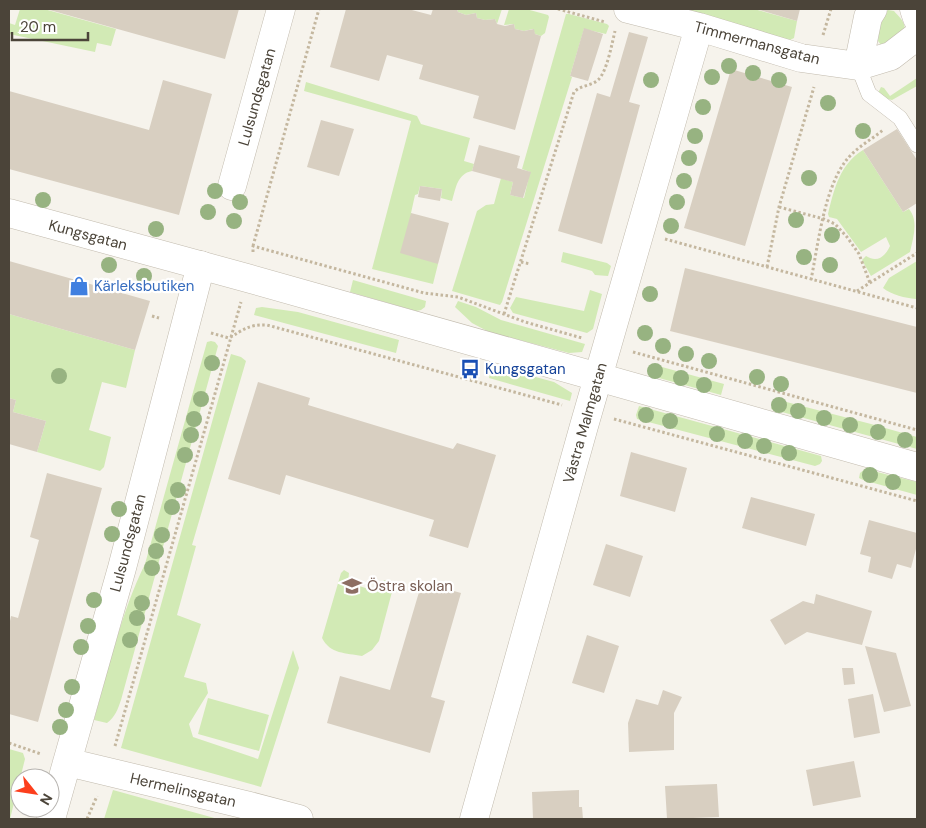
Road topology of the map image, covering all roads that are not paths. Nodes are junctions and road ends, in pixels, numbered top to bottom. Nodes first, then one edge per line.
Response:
1 (281, 9) edge
2 (873, 9) edge
3 (914, 9) edge
4 (917, 18) edge
5 (618, 19) edge
6 (699, 28) junction
7 (917, 36) edge
8 (858, 66) junction
9 (917, 145) edge
10 (232, 186) dead end
11 (9, 213) edge
12 (201, 265) junction
13 (598, 376) junction
14 (917, 467) edge
15 (67, 762) junction
16 (51, 819) edge
17 (299, 819) edge
18 (474, 819) edge

1 - 10 street, Lulsundsgatan
2 - 8 street
3 - 4 street
5 - 6 street, Timmermansgatan
6 - 8 street, Timmermansgatan
6 - 13 street, Västra Malmgatan
7 - 8 street
8 - 9 lane
11 - 12 street, Kungsgatan
12 - 13 street, Kungsgatan
12 - 15 street, Lulsundsgatan
13 - 14 street, Kungsgatan
13 - 18 street, Västra Malmgatan
15 - 16 street, Lulsundsgatan
15 - 17 street, Hermelinsgatan

